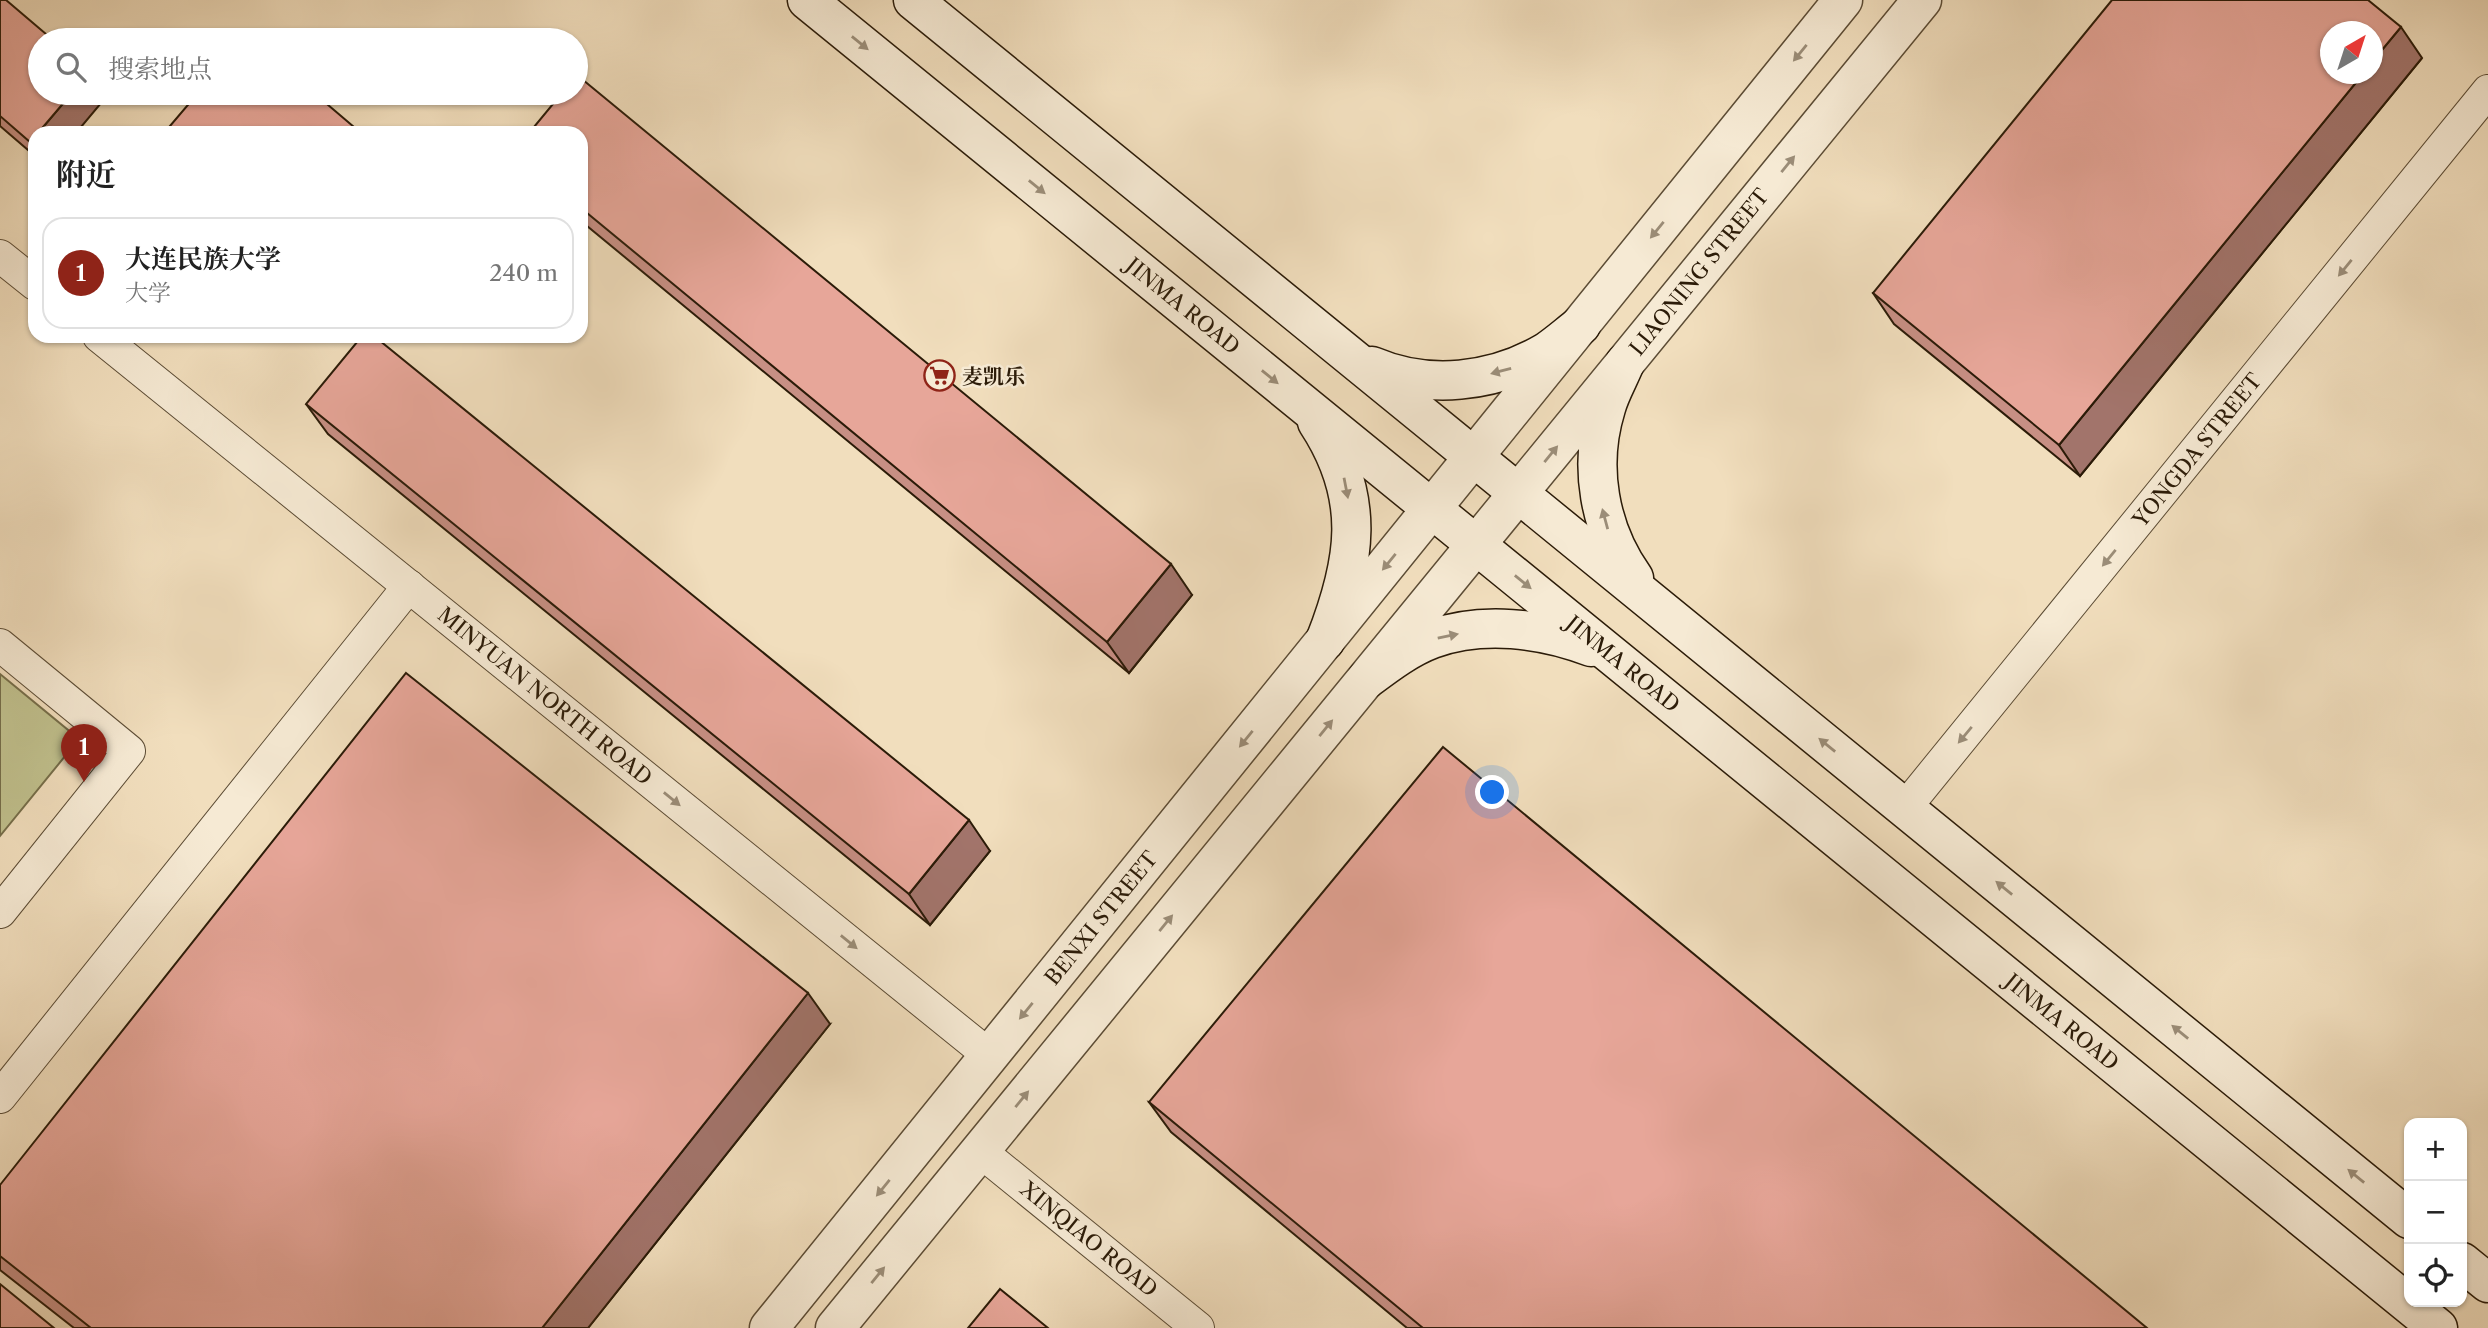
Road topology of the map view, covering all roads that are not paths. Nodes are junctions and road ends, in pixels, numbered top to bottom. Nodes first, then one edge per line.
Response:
1 (807, 0) edge
2 (913, 0) edge
3 (1843, 0) edge
4 (1922, 0) edge
5 (2488, 91) edge
6 (0, 256) edge
7 (28, 278) edge
8 (1580, 325) junction
9 (108, 343) edge
10 (1351, 357) junction
11 (1625, 363) junction
12 (1306, 406) junction
13 (1474, 457) junction
14 (1518, 493) junction
15 (1432, 509) junction
16 (1476, 545) junction
17 (409, 586) junction
18 (1649, 600) junction
19 (1325, 641) junction
20 (0, 645) edge
21 (1611, 654) junction
22 (1367, 678) junction
23 (1905, 808) junction
24 (0, 912) edge
25 (990, 1056) junction
26 (0, 1097) edge
27 (980, 1151) junction
28 (2404, 1215) edge
29 (2467, 1266) edge
30 (2488, 1283) edge
31 (769, 1328) edge
32 (835, 1328) edge
33 (1198, 1328) edge
34 (2438, 1328) edge

1 -> 12 main road, JINMA ROAD
2 - 10 main road
3 -> 8 main road
11 -> 4 main road, LIAONING STREET
5 -> 23 street, YONGDA STREET
6 - 7 street
8 -> 10 main road
8 - 13 main road
9 - 17 street, MINYUAN NORTH ROAD
10 - 13 main road
14 -> 11 main road, LIAONING STREET
18 -> 11 main road
12 - 15 main road, JINMA ROAD
12 -> 19 main road
13 - 14 main road
13 - 15 main road
14 - 16 main road, LIAONING STREET
14 - 18 main road
15 - 16 main road, JINMA ROAD
15 -> 19 main road, BENXI STREET
16 -> 21 main road, JINMA ROAD
16 - 22 main road
17 -> 25 street, MINYUAN NORTH ROAD
17 - 26 street
23 -> 18 main road
19 -> 25 main road, BENXI STREET
20 - 24 street
22 -> 21 main road
21 - 34 main road, JINMA ROAD
27 -> 22 main road
28 -> 23 main road
25 -> 31 main road, BENXI STREET
32 -> 27 main road
27 - 33 street, XINQIAO ROAD
29 - 30 main road

